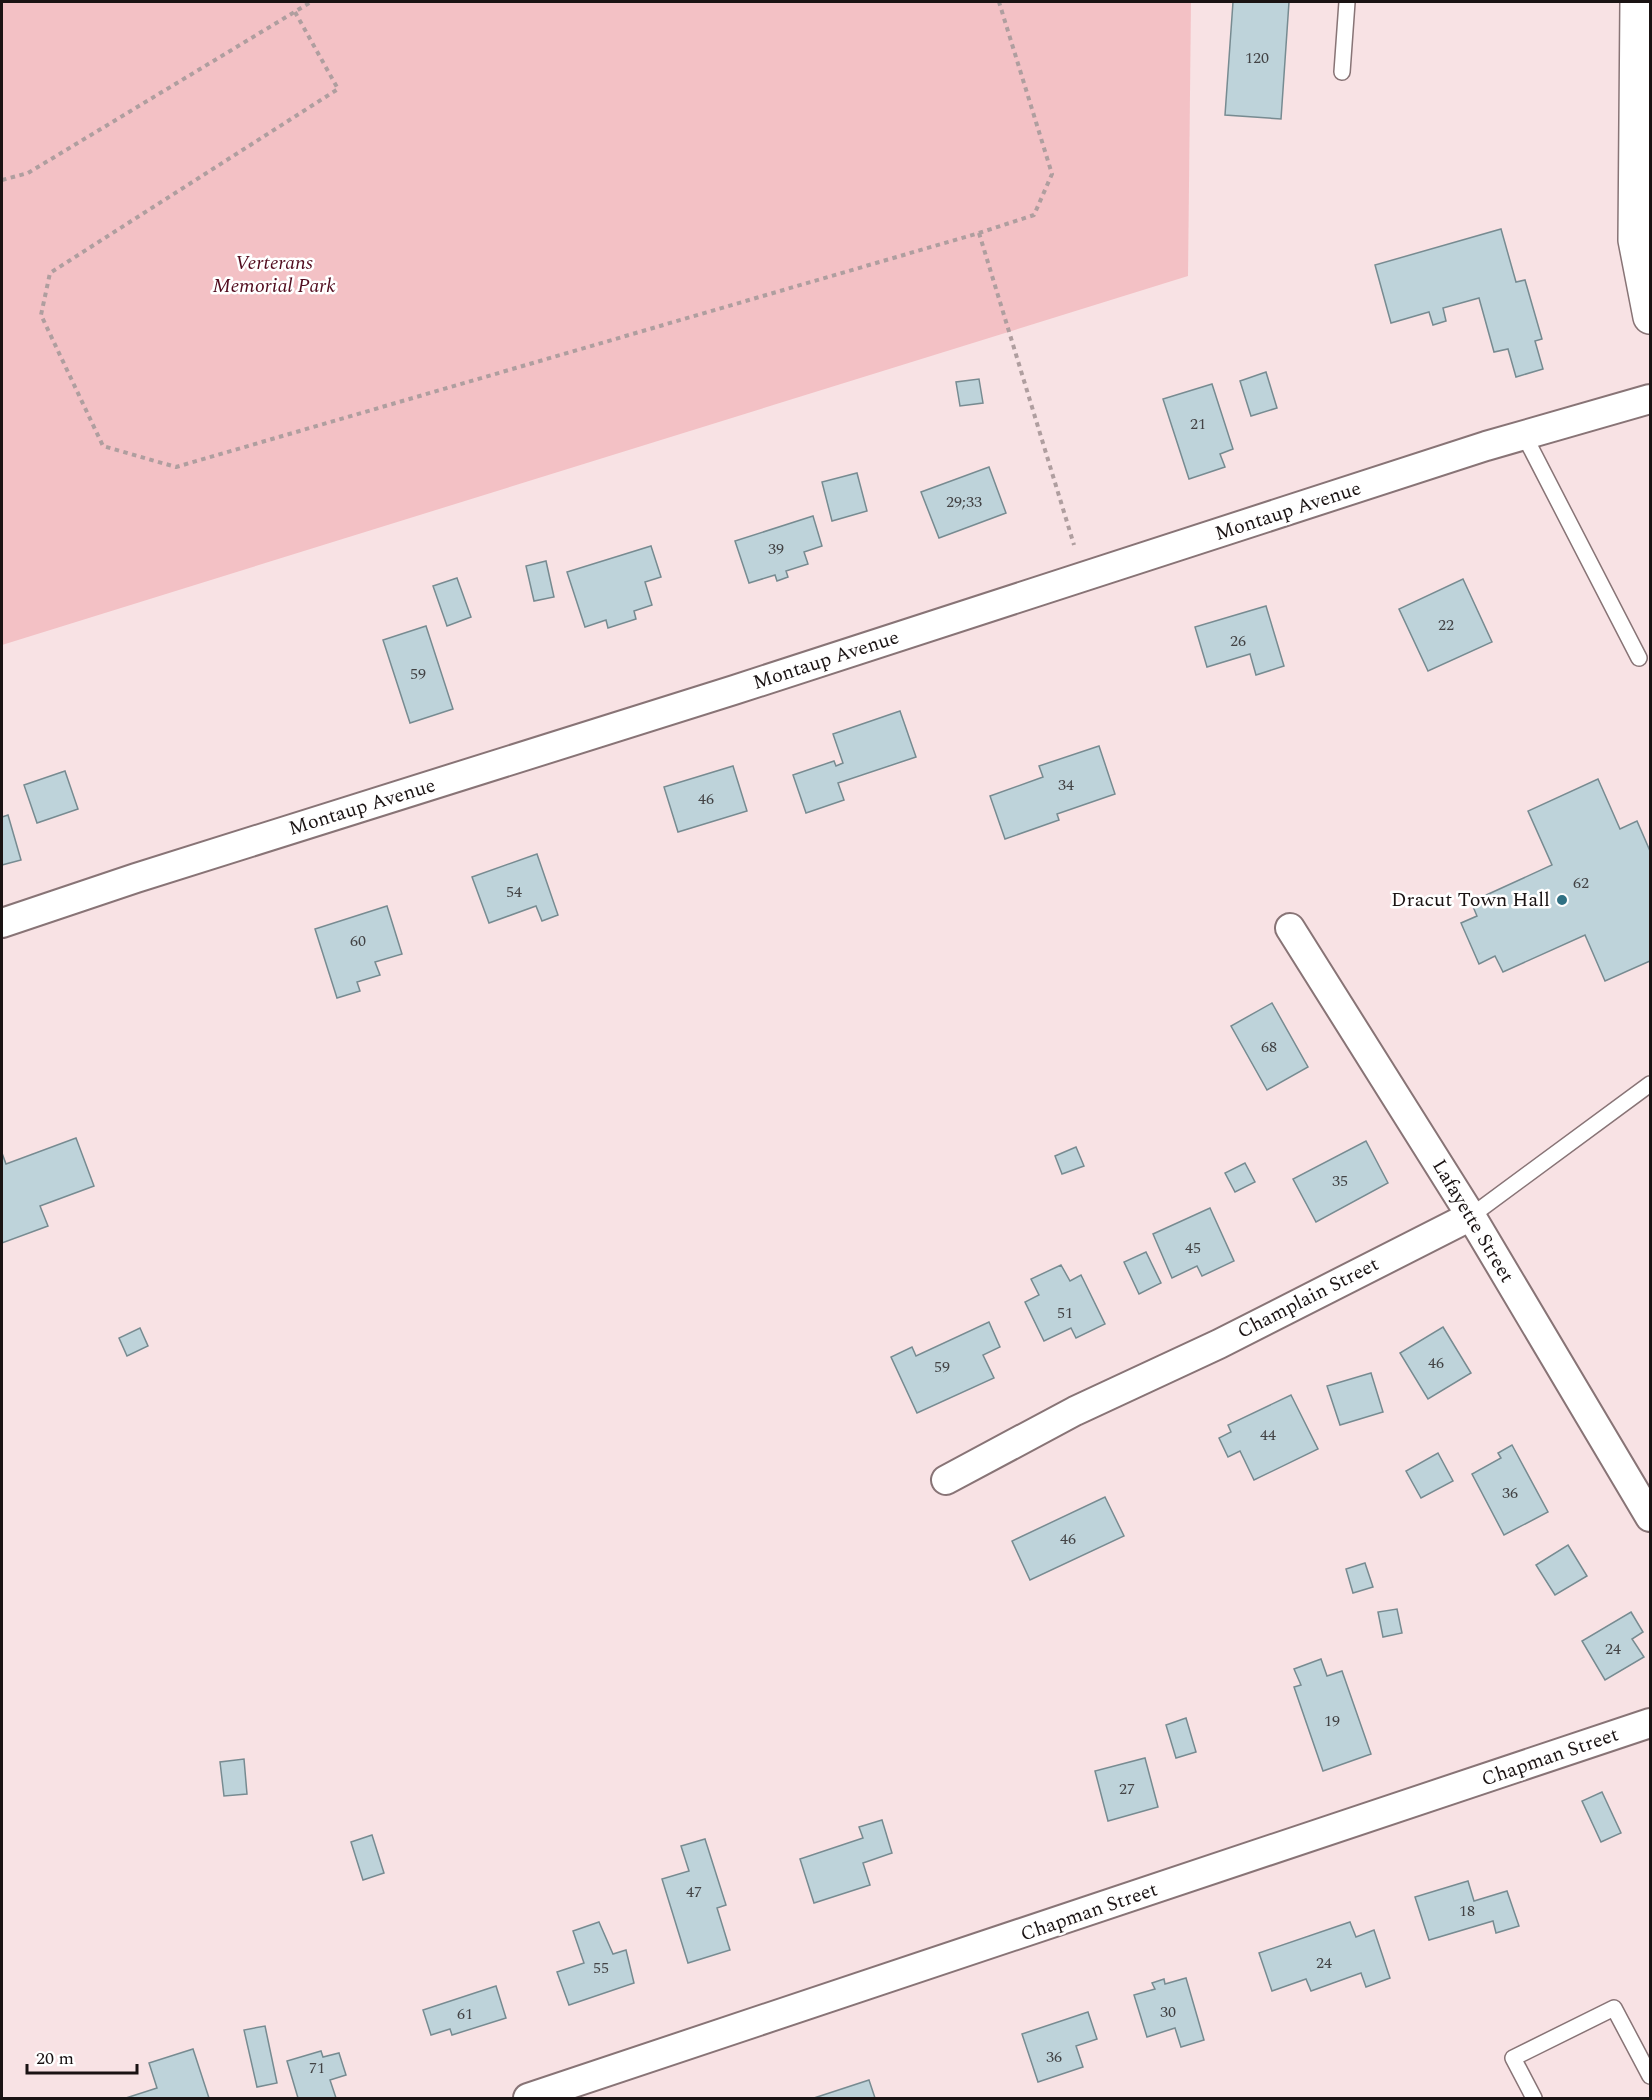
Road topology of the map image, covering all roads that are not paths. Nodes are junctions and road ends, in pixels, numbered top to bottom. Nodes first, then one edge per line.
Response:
1 (1347, 2) edge
2 (1637, 2) edge
3 (1342, 72) dead end
4 (1650, 317) edge
5 (1650, 399) edge
6 (1524, 435) junction
7 (1639, 658) dead end
8 (2, 923) edge
9 (1290, 928) dead end
10 (1650, 1084) edge
11 (1471, 1216) junction
12 (946, 1480) dead end
13 (1650, 1517) edge
14 (1650, 1723) edge
15 (1650, 2076) edge
16 (528, 2098) edge
17 (1534, 2098) edge

1 - 3 lane
2 - 4 main road
5 - 6 street, Montaup Avenue
6 - 7 lane
6 - 8 street, Montaup Avenue
9 - 11 street, Lafayette Street
10 - 11 lane, Champlain Street
11 - 12 street, Champlain Street
11 - 13 street, Lafayette Street
14 - 16 street, Chapman Street
15 - 17 lane

